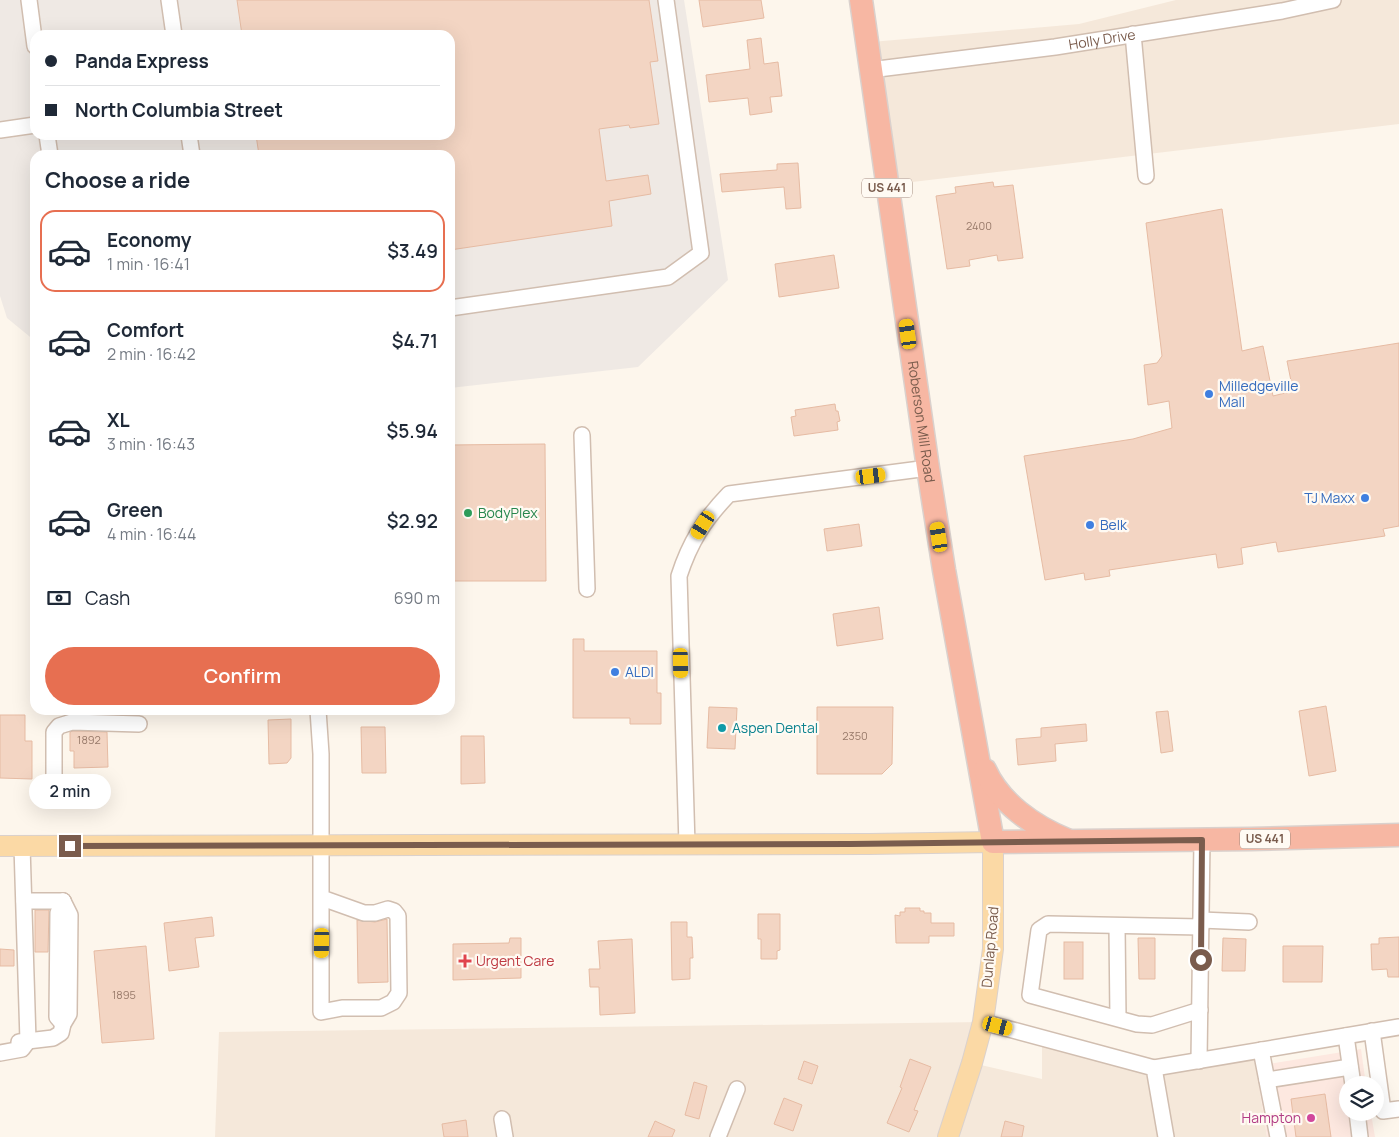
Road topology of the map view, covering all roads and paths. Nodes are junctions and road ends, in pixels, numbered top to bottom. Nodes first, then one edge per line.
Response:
1 (29, 0) edge
2 (169, 0) edge
3 (666, 0) edge
4 (861, 0) edge
5 (1333, 0) edge
6 (33, 30) edge
7 (173, 30) edge
8 (1133, 34) junction
9 (870, 70) junction
10 (30, 126) edge
11 (0, 130) edge
12 (1146, 176) dead end
13 (455, 307) edge
14 (582, 435) dead end
15 (928, 468) junction
16 (587, 588) dead end
17 (318, 715) edge
18 (139, 724) dead end
19 (977, 754) junction
20 (54, 788) dead end
21 (1399, 835) edge
22 (1202, 840) junction
23 (993, 842) junction
24 (1072, 842) junction
25 (320, 844) junction
26 (687, 844) junction
27 (0, 846) edge
28 (22, 846) junction
29 (322, 898) junction
30 (24, 901) junction
31 (1249, 922) dead end
32 (1201, 924) junction
33 (1117, 926) junction
34 (1200, 1010) junction
35 (1118, 1018) junction
36 (983, 1022) junction
37 (1399, 1027) edge
38 (1372, 1031) junction
39 (1346, 1036) junction
40 (28, 1041) junction
41 (0, 1043) edge
42 (1261, 1050) junction
43 (0, 1053) edge
44 (1199, 1061) junction
45 (1350, 1067) junction
46 (1154, 1068) junction
47 (1352, 1076) edge
48 (1267, 1080) junction
49 (737, 1088) dead end
50 (1399, 1109) edge
51 (502, 1119) dead end
52 (1357, 1121) edge
53 (505, 1137) edge
54 (718, 1137) edge
55 (948, 1137) edge
56 (1166, 1137) edge
57 (1278, 1137) edge
58 (1360, 1137) edge

1 - 6 street
2 - 7 street
3 - 13 street
4 - 9 highway, Roberson Mill Road / US 441
5 - 8 street, Holly Drive
8 - 9 street, Holly Drive
8 - 12 street
9 - 15 highway, Roberson Mill Road / US 441
10 - 11 street
14 - 16 street
15 - 19 highway, Roberson Mill Road / US 441
15 - 26 street
17 - 25 street
18 - 20 street
19 - 23 highway, Roberson Mill Road / US 441
19 - 24 highway, US 441
21 - 22 highway, US 441
22 - 24 highway, US 441
22 - 32 street
23 - 24 highway, US 441
23 - 26 main road
23 - 36 main road, Dunlap Road
25 - 26 main road
25 - 28 main road
25 - 29 street
27 - 28 main road
28 - 30 street
29 - 29 street
30 - 40 street
30 - 40 street
31 - 32 street
32 - 33 street
32 - 34 street
33 - 35 street
33 - 35 street
34 - 35 street
34 - 44 street
36 - 46 street
36 - 55 main road, Dunlap Road
37 - 38 street
38 - 39 street
38 - 50 street
39 - 42 street
39 - 45 street
40 - 41 street
40 - 43 street
42 - 44 street
42 - 48 street
44 - 46 street
45 - 47 street
45 - 48 street
46 - 56 street
48 - 57 street
49 - 54 street
51 - 53 street
52 - 58 street

